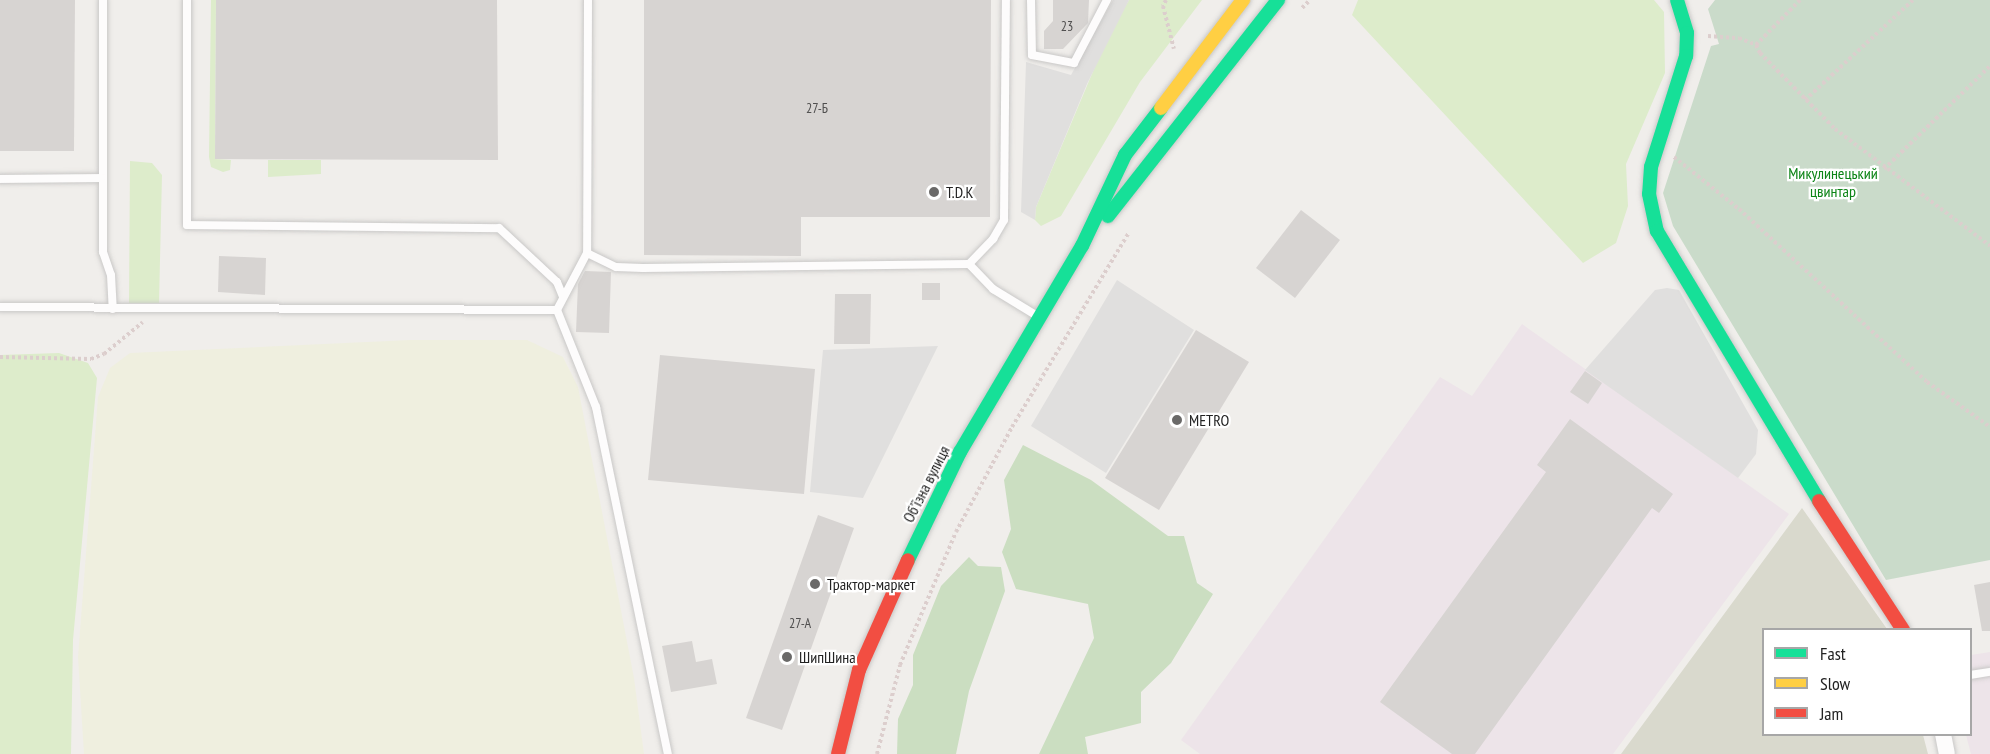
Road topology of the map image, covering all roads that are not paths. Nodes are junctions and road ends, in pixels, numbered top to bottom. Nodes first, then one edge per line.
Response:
1 (103, 0) edge
2 (187, 0) edge
3 (588, 0) edge
4 (1006, 0) edge
5 (1031, 0) edge
6 (1107, 0) edge
7 (1243, 0) edge
8 (1278, 0) edge
9 (1677, 0) edge
10 (0, 178) edge
11 (101, 178) junction
12 (1082, 246) junction
13 (587, 253) junction
14 (969, 264) junction
15 (563, 297) junction
16 (0, 307) edge
17 (113, 309) junction
18 (557, 310) junction
19 (1039, 317) junction
20 (1902, 628) edge
21 (1990, 672) edge
22 (1972, 675) edge
23 (1943, 736) edge
24 (669, 754) edge
25 (838, 754) edge
26 (1947, 754) edge

1 - 11 lane
2 - 15 lane
3 - 13 lane
4 - 14 lane
5 - 6 lane
7 - 12 main road
8 - 12 main road
9 - 20 main road
10 - 11 lane
11 - 17 lane
12 - 19 main road, Обʼїзна вулиця
13 - 14 lane
13 - 15 lane
14 - 19 lane
15 - 18 lane
16 - 17 lane
17 - 18 lane
18 - 24 lane
19 - 25 main road, Обʼїзна вулиця
21 - 22 lane
23 - 26 street

